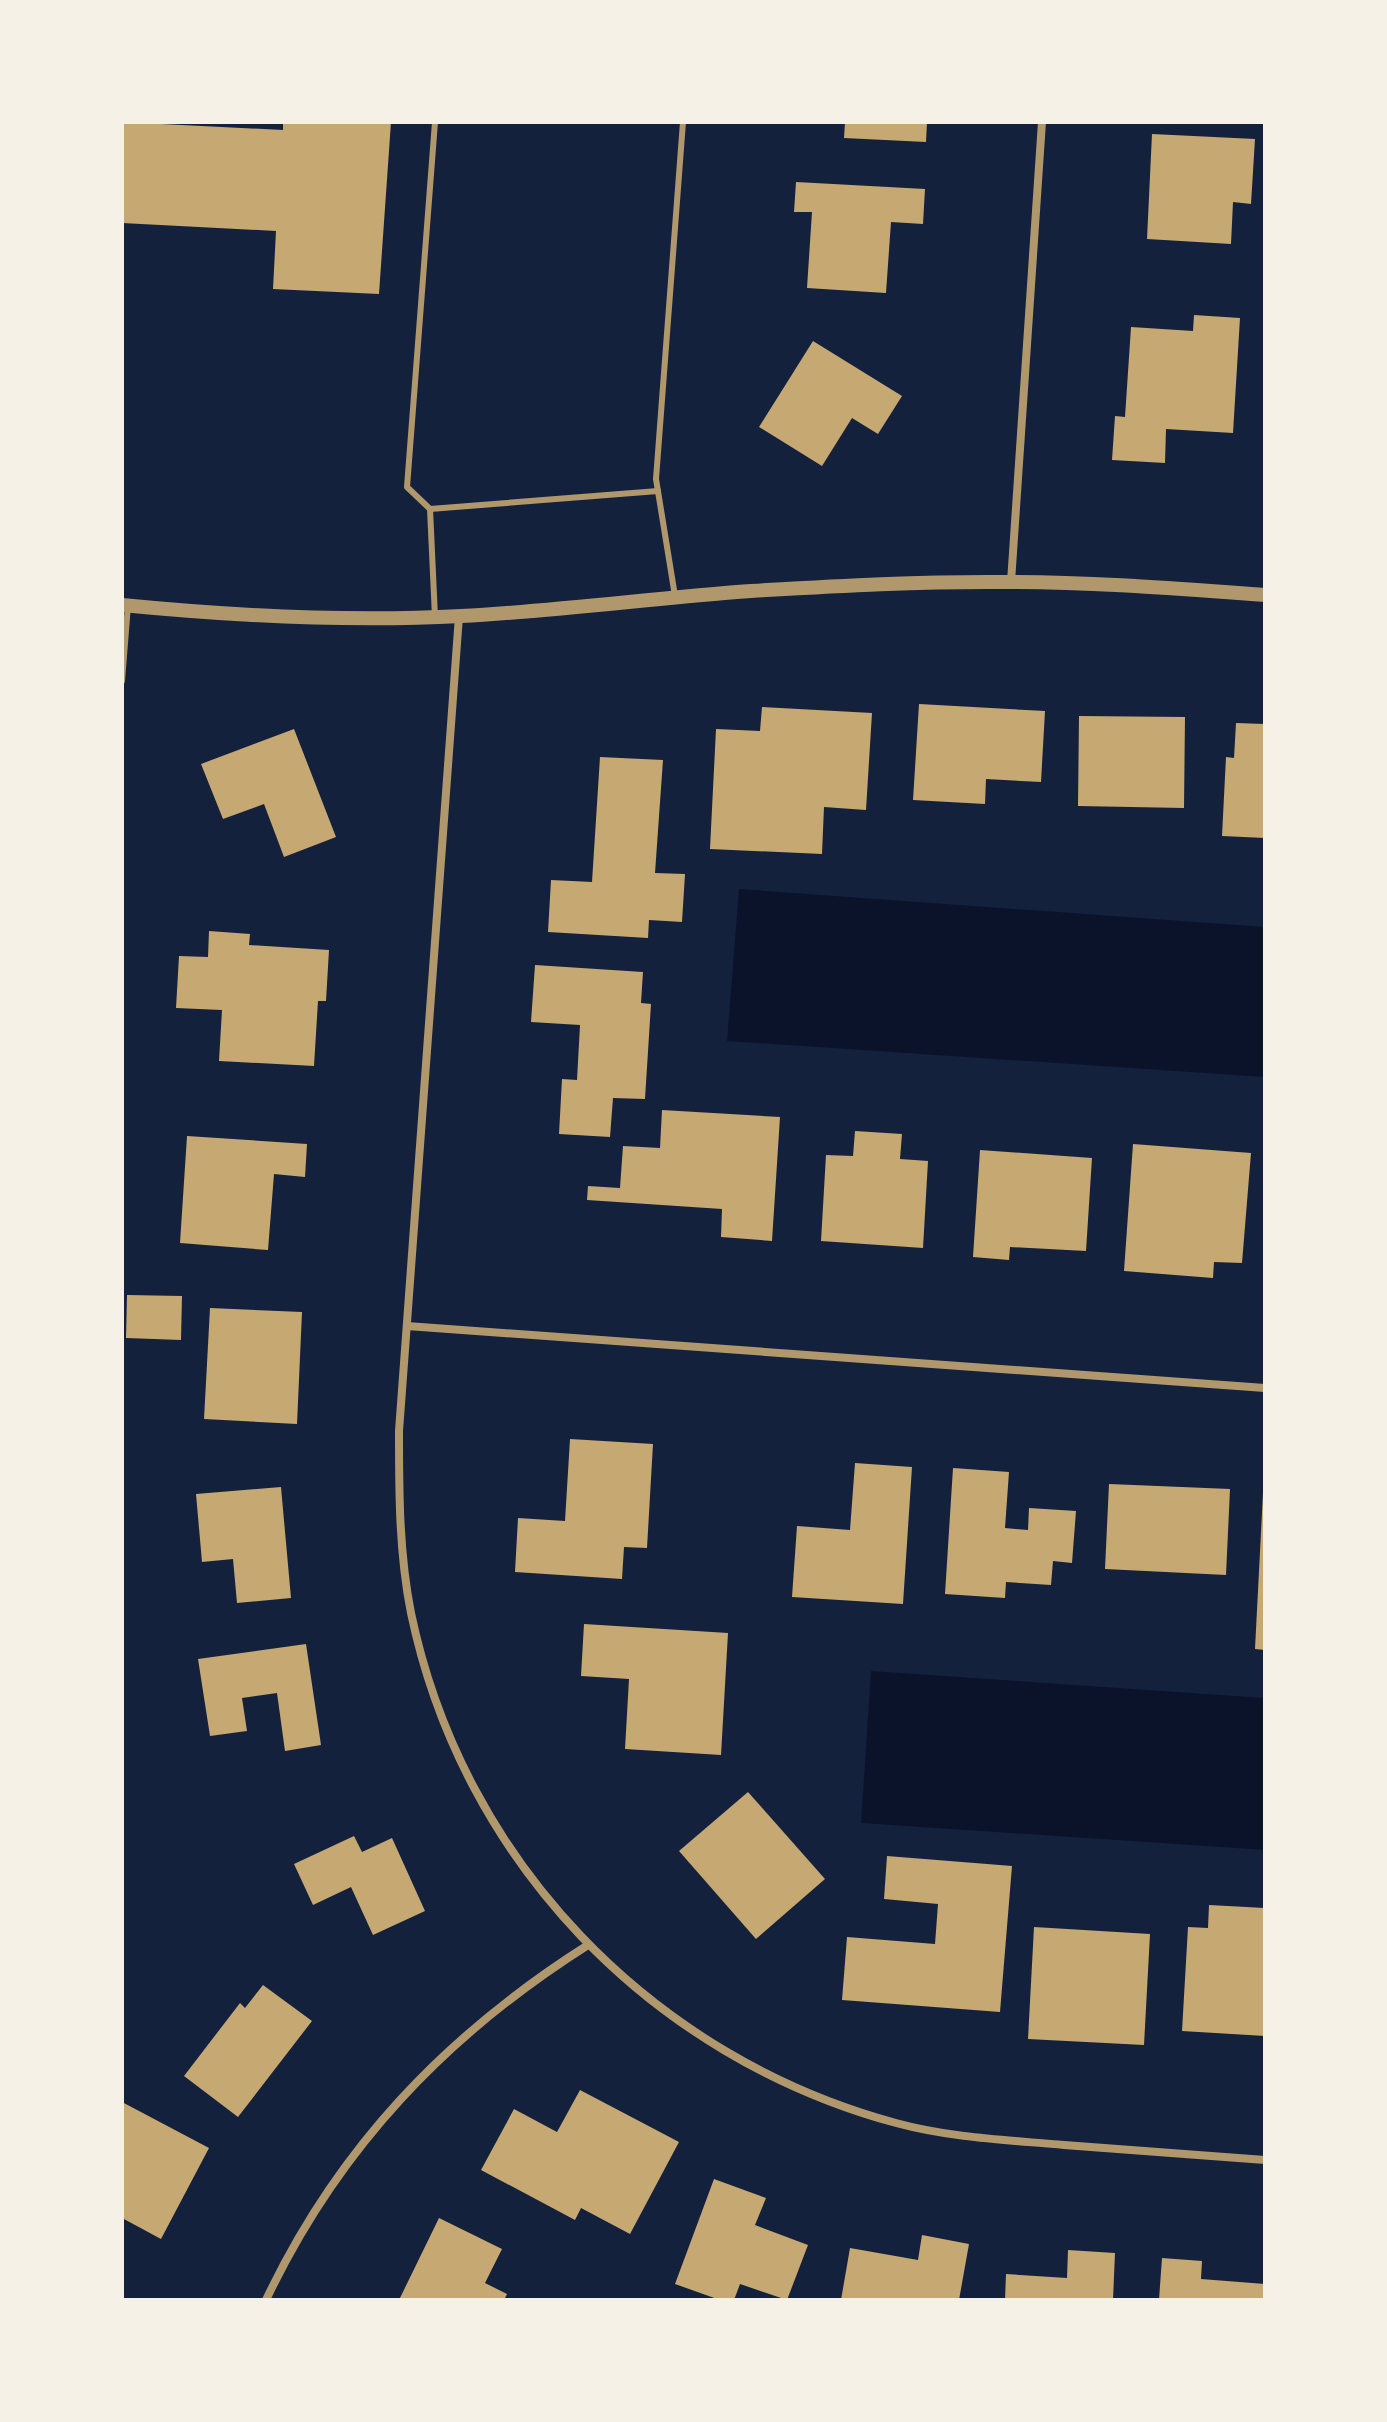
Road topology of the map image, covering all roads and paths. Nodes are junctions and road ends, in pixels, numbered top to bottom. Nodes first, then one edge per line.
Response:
1 (435, 122) edge
2 (683, 122) edge
3 (1042, 122) edge
4 (658, 491) junction
5 (430, 509) junction
6 (1011, 582) junction
7 (1265, 595) edge
8 (676, 599) junction
9 (125, 605) edge
10 (459, 616) junction
11 (435, 617) junction
12 (122, 681) edge
13 (407, 1326) junction
14 (1265, 1388) edge
15 (588, 1945) junction
16 (1265, 2160) edge
17 (266, 2300) edge

1 - 5 lane
2 - 4 lane
3 - 6 street
4 - 5 lane
4 - 8 lane
5 - 11 lane
6 - 7 street
6 - 8 street
8 - 10 street
9 - 11 street
9 - 12 lane
10 - 11 street
10 - 13 street
13 - 14 street
13 - 15 street
15 - 16 street
15 - 17 street

